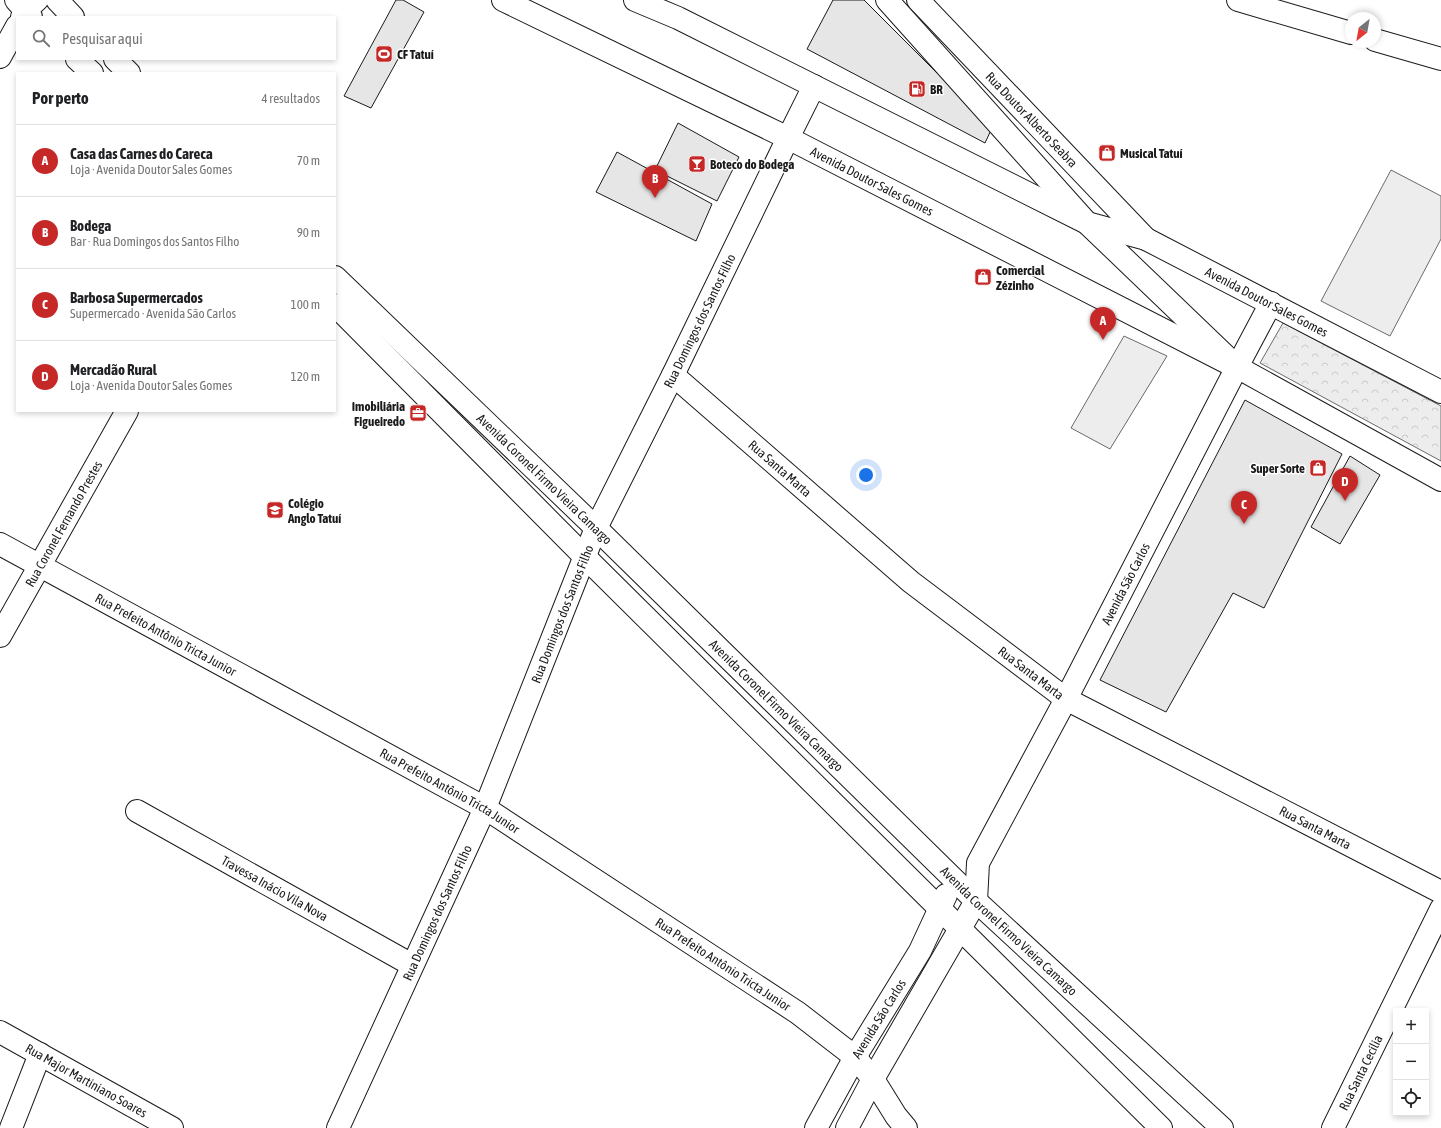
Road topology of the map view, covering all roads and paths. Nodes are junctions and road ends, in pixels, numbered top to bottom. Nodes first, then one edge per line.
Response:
1 (57, 0) edge
2 (503, 0) edge
3 (635, 0) edge
4 (886, 0) edge
5 (918, 0) edge
6 (1238, 0) edge
7 (72, 16) edge
8 (16, 28) edge
9 (1345, 31) edge
10 (1381, 42) edge
11 (0, 57) edge
12 (1441, 59) edge
13 (78, 60) edge
14 (116, 60) edge
15 (91, 72) edge
16 (128, 72) edge
17 (814, 86) junction
18 (788, 138) junction
19 (1088, 224) junction
20 (1146, 240) junction
21 (336, 278) edge
22 (1271, 303) junction
23 (336, 306) edge
24 (1237, 367) junction
25 (673, 375) junction
26 (1441, 392) edge
27 (126, 412) edge
28 (1441, 480) edge
29 (596, 528) junction
30 (6, 552) edge
31 (584, 556) junction
32 (39, 566) junction
33 (0, 636) edge
34 (1066, 699) junction
35 (485, 808) junction
36 (137, 811) dead end
37 (978, 863) junction
38 (954, 879) junction
39 (1441, 892) edge
40 (976, 901) junction
41 (940, 908) junction
42 (1441, 909) edge
43 (960, 929) junction
44 (412, 965) junction
45 (0, 1032) edge
46 (40, 1054) junction
47 (855, 1057) junction
48 (873, 1079) junction
49 (11, 1128) edge
50 (172, 1128) edge
51 (338, 1128) edge
52 (816, 1128) edge
53 (847, 1128) edge
54 (906, 1128) edge
55 (1161, 1128) edge
56 (1222, 1128) edge
57 (1333, 1128) edge

1 - 7 main road
2 - 18 main road, Avenida Doutor Sales Gomes
3 - 17 main road, Avenida Doutor Sales Gomes
4 - 19 main road, Rua Doutor Alberto Seabra
5 - 20 main road, Rua Doutor Alberto Seabra
6 - 9 main road
8 - 11 main road
10 - 12 main road
13 - 15 main road
14 - 16 main road
17 - 18 main road, Rua Domingos dos Santos Filho
17 - 19 main road, Avenida Doutor Sales Gomes
18 - 24 main road, Avenida Doutor Sales Gomes
18 - 25 main road, Rua Domingos dos Santos Filho
19 - 20 main road, Avenida Doutor Sales Gomes
19 - 24 main road, Avenida Doutor Sales Gomes
20 - 22 main road, Avenida Doutor Sales Gomes
21 - 29 main road, Avenida Coronel Firmo Vieira Camargo
22 - 24 main road, Avenida São Carlos
22 - 26 main road, Avenida Doutor Sales Gomes
23 - 31 main road, Avenida Coronel Firmo Vieira Camargo
24 - 28 main road, Avenida Doutor Sales Gomes
24 - 34 main road, Avenida São Carlos
25 - 29 main road, Rua Domingos dos Santos Filho
25 - 34 main road, Rua Santa Marta
27 - 32 main road, Rua Coronel Fernando Prestes
29 - 31 main road, Rua Domingos dos Santos Filho
29 - 38 main road, Avenida Coronel Firmo Vieira Camargo
30 - 32 main road, Rua Prefeito Antônio Tricta Junior
31 - 35 main road, Rua Domingos dos Santos Filho
31 - 41 main road, Avenida Coronel Firmo Vieira Camargo
32 - 33 main road, Rua Coronel Fernando Prestes
32 - 35 main road, Rua Prefeito Antônio Tricta Junior
34 - 37 main road, Avenida São Carlos
34 - 39 main road, Rua Santa Marta
35 - 44 main road, Rua Domingos dos Santos Filho
35 - 47 main road, Rua Prefeito Antônio Tricta Junior
36 - 44 main road, Travessa Inácio Vila Nova
37 - 38 main road
37 - 40 main road
38 - 40 main road, Avenida Coronel Firmo Vieira Camargo
38 - 41 main road, Avenida São Carlos
40 - 43 main road, Avenida São Carlos
40 - 56 main road, Avenida Coronel Firmo Vieira Camargo
41 - 43 main road, Avenida Coronel Firmo Vieira Camargo
41 - 47 main road, Avenida São Carlos
42 - 57 main road, Rua Santa Cecília
43 - 48 main road, Avenida São Carlos
43 - 55 main road, Avenida Coronel Firmo Vieira Camargo
44 - 51 main road, Rua Domingos dos Santos Filho
45 - 46 main road, Rua Major Martiniano Soares
46 - 49 main road
46 - 50 main road, Rua Major Martiniano Soares
47 - 48 main road, Rua Prefeito Antônio Tricta Junior
47 - 52 main road, Avenida São Carlos
48 - 53 main road, Avenida São Carlos
48 - 54 main road, Rua Prefeito Antônio Tricta Junior

